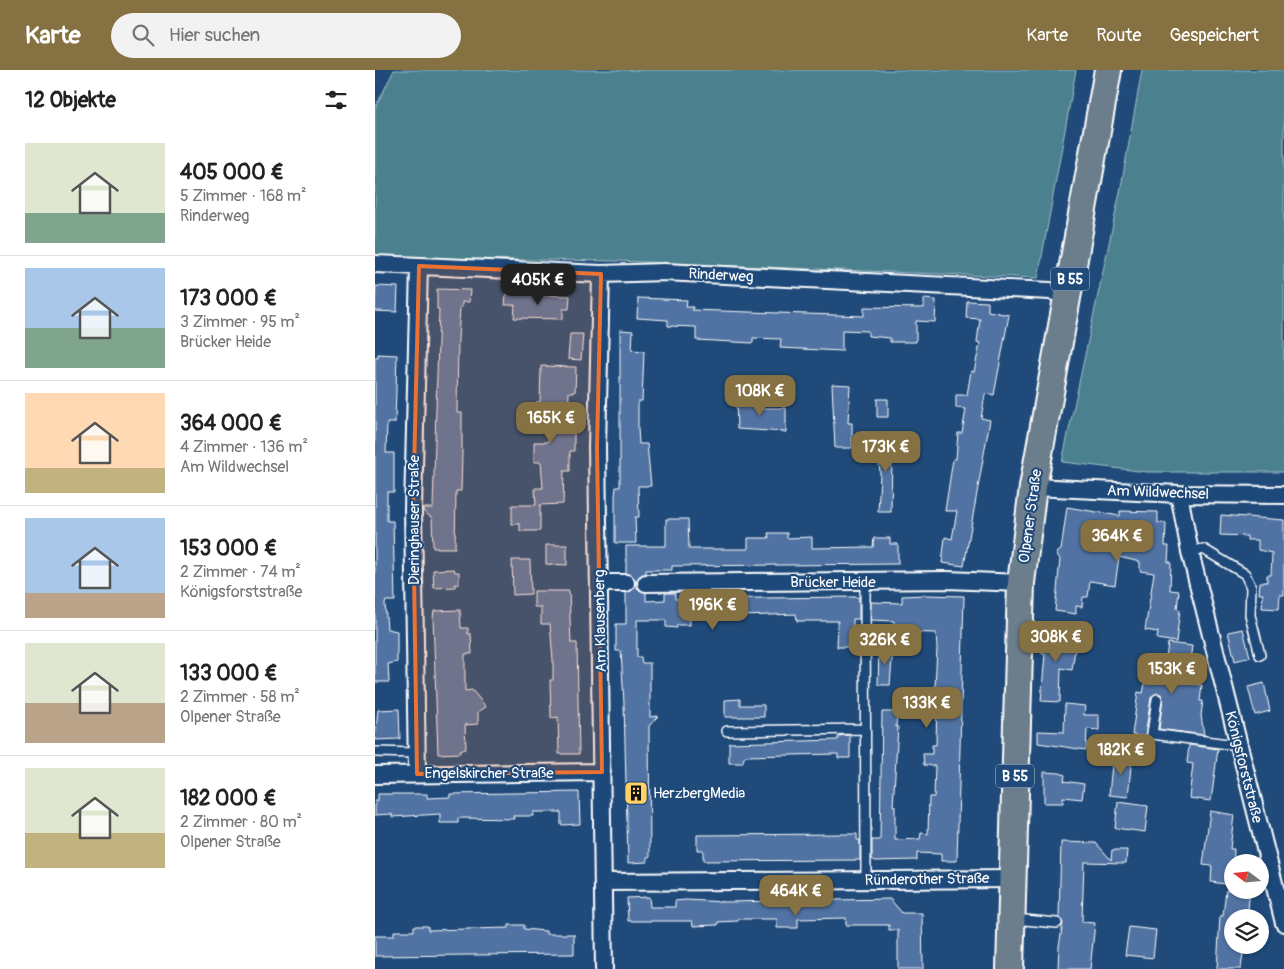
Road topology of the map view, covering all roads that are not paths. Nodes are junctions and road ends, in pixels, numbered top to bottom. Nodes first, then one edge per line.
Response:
1 (1108, 70) edge
2 (375, 264) edge
3 (419, 266) junction
4 (601, 274) junction
5 (1067, 295) junction
6 (1033, 487) junction
7 (1179, 494) junction
8 (1284, 494) edge
9 (1190, 552) junction
10 (865, 581) junction
11 (599, 583) junction
12 (626, 583) dead end
13 (646, 583) dead end
14 (1021, 583) junction
15 (1260, 655) dead end
16 (1157, 699) dead end
17 (865, 729) junction
18 (727, 731) dead end
19 (1238, 742) junction
20 (375, 752) edge
21 (417, 752) junction
22 (602, 772) junction
23 (417, 774) junction
24 (375, 775) edge
25 (1012, 878) junction
26 (866, 880) junction
27 (603, 882) junction
28 (1011, 919) junction
29 (1057, 923) dead end
30 (1284, 923) edge
31 (604, 969) edge
32 (1010, 969) edge

1 - 5 main road, Olpener Straße / B 55
2 - 3 street, Rinderweg
3 - 4 street, Rinderweg
3 - 21 street, Dieringhauser Straße
4 - 5 street, Rinderweg
4 - 11 street, Am Klausenberg
5 - 6 main road, Olpener Straße / B 55
6 - 7 street, Am Wildwechsel
6 - 14 main road, Olpener Straße / B 55
7 - 8 street, Am Wildwechsel
7 - 9 street, Königsforststraße
9 - 15 lane
9 - 19 street, Königsforststraße
10 - 13 street, Brücker Heide
10 - 14 street, Brücker Heide
10 - 17 lane
11 - 12 street
11 - 22 street, Am Klausenberg
14 - 25 main road, Olpener Straße / B 55
16 - 19 lane
17 - 18 lane
17 - 26 lane
19 - 30 street, Königsforststraße
20 - 21 lane
21 - 23 street, Dieringhauser Straße
22 - 23 street, Engelskircher Straße
22 - 27 street, Am Klausenberg
23 - 24 street, Engelskircher Straße
25 - 26 street, Ründerother Straße
25 - 28 main road, Olpener Straße / B 55
26 - 27 street, Ründerother Straße
27 - 31 street, Am Klausenberg
28 - 29 lane
28 - 32 main road, Olpener Straße / B 55

